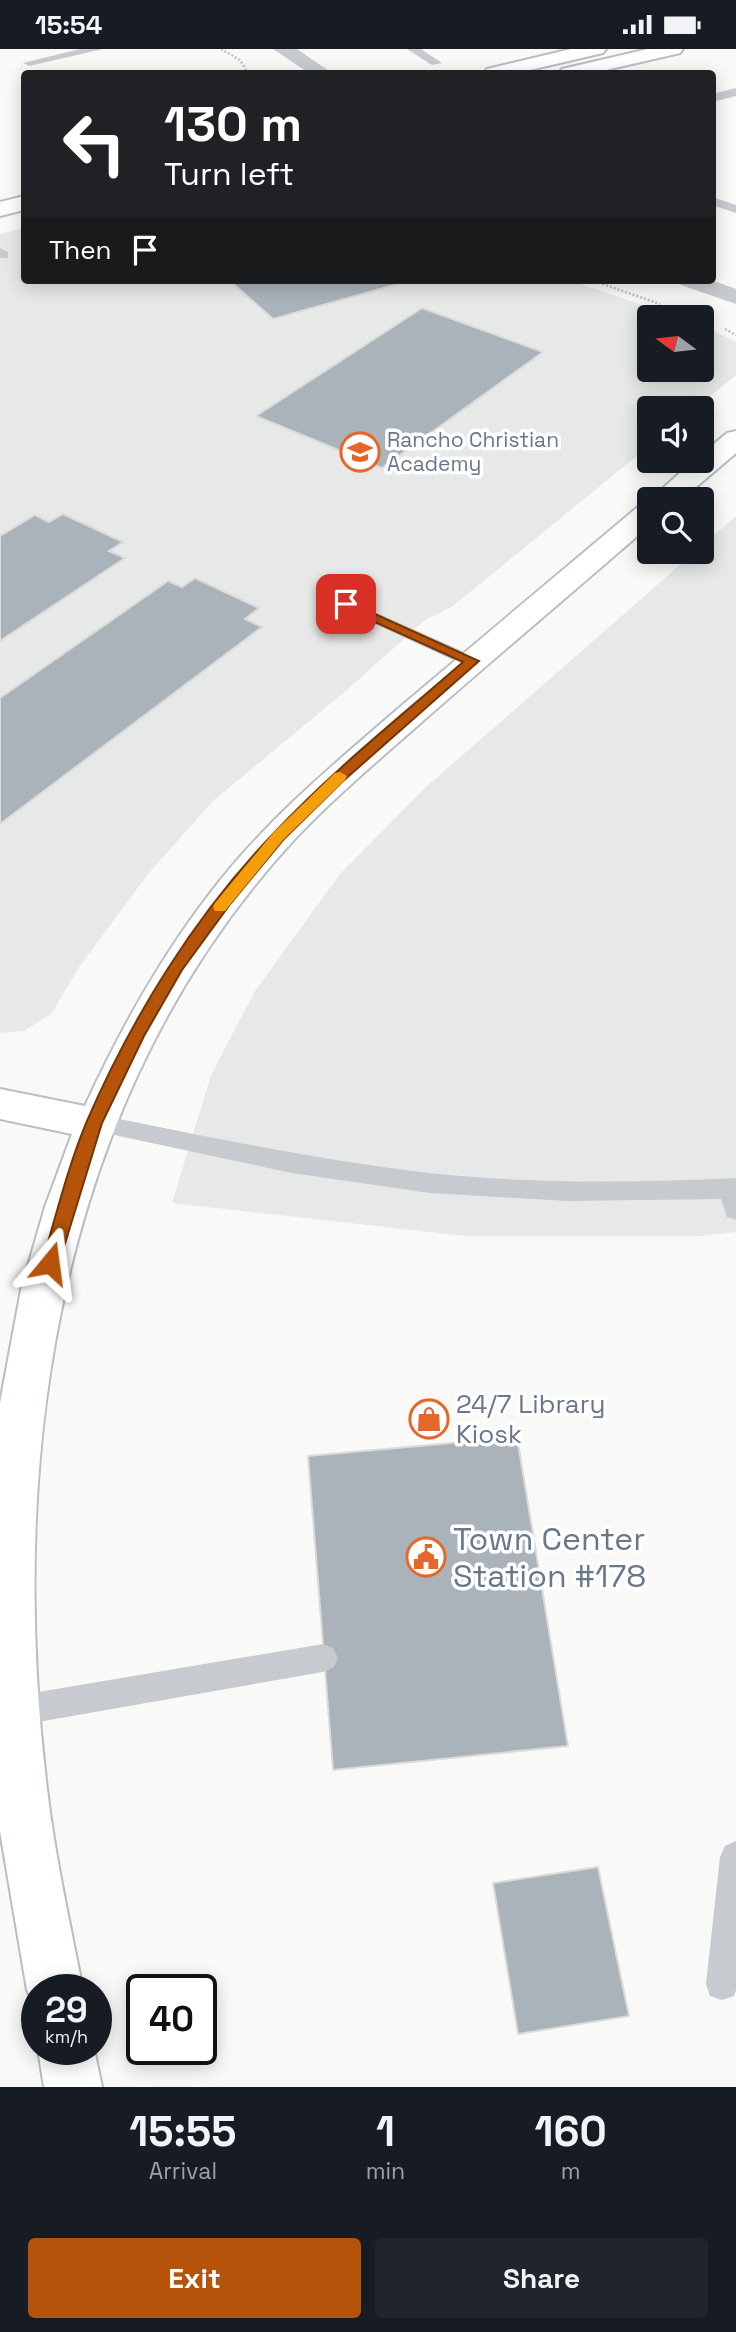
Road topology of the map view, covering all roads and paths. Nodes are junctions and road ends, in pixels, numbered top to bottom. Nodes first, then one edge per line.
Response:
1 (97, 49) edge
2 (221, 49) edge
3 (283, 49) edge
4 (413, 49) edge
5 (596, 49) edge
6 (673, 49) edge
7 (29, 63) dead end
8 (436, 63) dead end
9 (246, 70) edge
10 (317, 70) edge
11 (507, 70) edge
12 (582, 70) edge
13 (736, 92) edge
14 (716, 97) edge
15 (21, 184) edge
16 (0, 188) edge
17 (716, 202) edge
18 (21, 204) edge
19 (0, 209) edge
20 (736, 209) edge
21 (603, 284) edge
22 (700, 284) edge
23 (736, 297) edge
24 (663, 305) dead end
25 (736, 439) edge
26 (679, 487) edge
27 (637, 522) edge
28 (346, 604) dead end
29 (472, 661) junction
30 (0, 1104) edge
31 (94, 1123) junction
32 (734, 1195) edge
33 (323, 1658) dead end
34 (15, 1711) junction
35 (736, 1857) edge
36 (52, 1974) edge
37 (722, 1984) dead end
38 (69, 2065) edge
39 (73, 2087) edge

1 - 7 lane
2 - 9 path
3 - 10 street
4 - 8 lane
5 - 11 street
6 - 12 street
13 - 14 lane
15 - 16 street
17 - 20 lane
18 - 19 street
21 - 24 path
22 - 23 street
25 - 26 street
27 - 29 street
28 - 29 lane
29 - 31 street
30 - 31 street
31 - 32 lane
31 - 34 street
33 - 34 lane
34 - 36 street
35 - 37 lane
38 - 39 street

